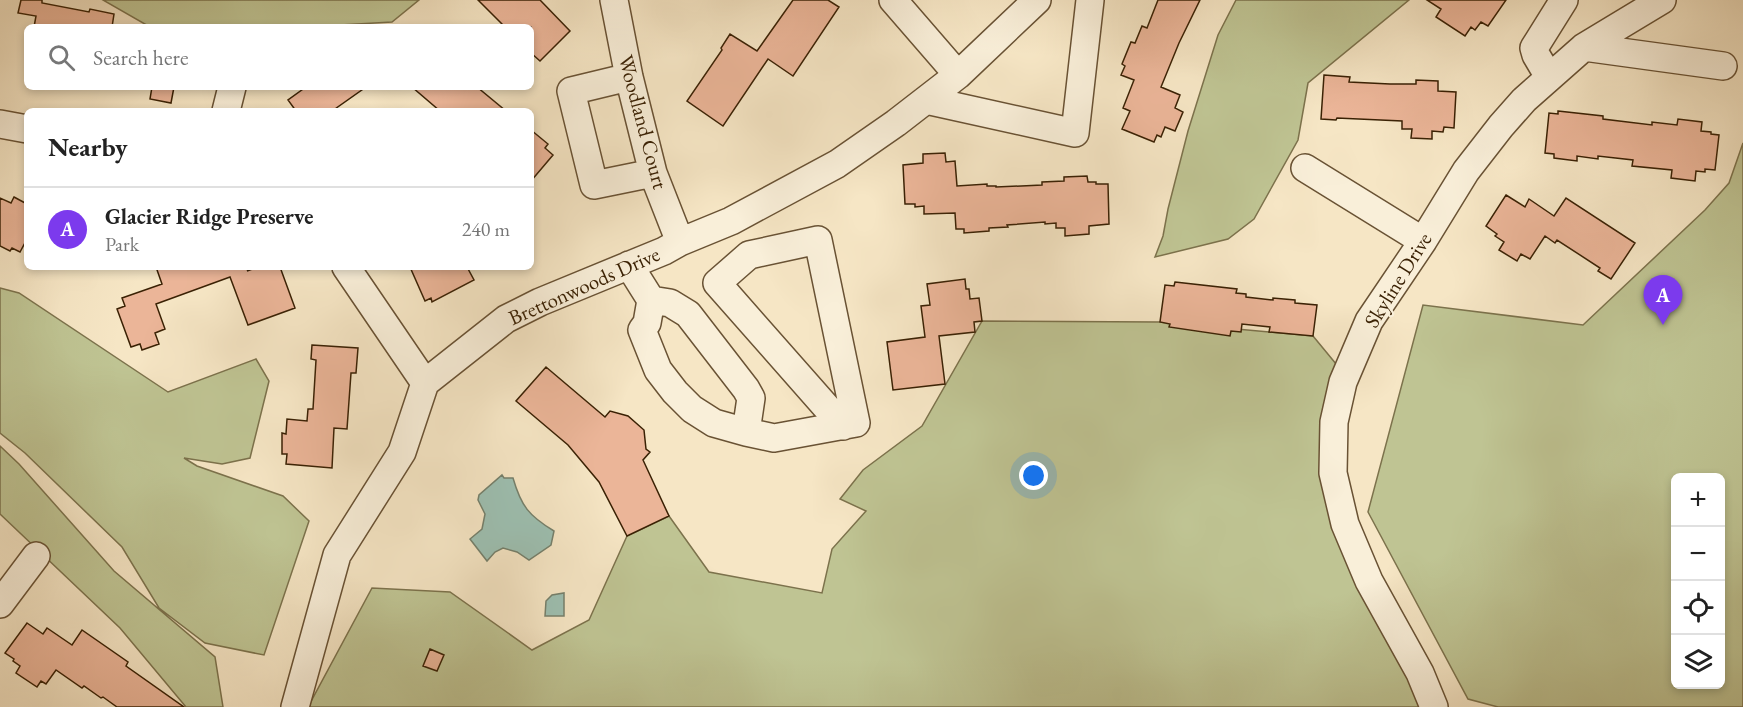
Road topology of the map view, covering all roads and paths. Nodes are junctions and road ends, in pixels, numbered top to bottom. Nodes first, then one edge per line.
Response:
1 (614, 0) edge
2 (893, 0) edge
3 (1037, 0) edge
4 (1090, 0) edge
5 (1564, 0) edge
6 (1662, 0) edge
7 (1584, 47) junction
8 (1723, 66) dead end
9 (958, 75) junction
10 (629, 77) junction
11 (1549, 77) junction
12 (231, 90) edge
13 (926, 100) junction
14 (227, 108) edge
15 (0, 124) edge
16 (24, 128) edge
17 (1305, 168) dead end
18 (653, 173) junction
19 (731, 220) junction
20 (1423, 241) junction
21 (680, 242) junction
22 (749, 255) junction
23 (629, 265) junction
24 (348, 270) edge
25 (651, 300) junction
26 (425, 383) junction
27 (843, 426) junction
28 (746, 432) junction
29 (36, 556) dead end
30 (0, 604) edge
31 (295, 707) edge
32 (1434, 707) edge

1 - 10 street, Woodland Court
2 - 9 street
3 - 9 street, Brettonwoods Drive
4 - 13 street
5 - 11 street
6 - 7 street, Skyline Drive
7 - 8 street
7 - 11 street, Skyline Drive
9 - 13 street, Brettonwoods Drive
10 - 18 street, Woodland Court
10 - 18 street
11 - 20 street, Skyline Drive
12 - 14 street
13 - 19 street, Brettonwoods Drive
15 - 16 street
17 - 20 street
18 - 21 street, Woodland Court
19 - 21 street, Brettonwoods Drive
19 - 22 street
20 - 32 street, Skyline Drive
21 - 23 street, Brettonwoods Drive
22 - 27 street
22 - 27 street
23 - 25 street
23 - 26 street, Brettonwoods Drive
24 - 26 street
25 - 28 street
25 - 28 street
26 - 31 street
27 - 28 street
29 - 30 street

